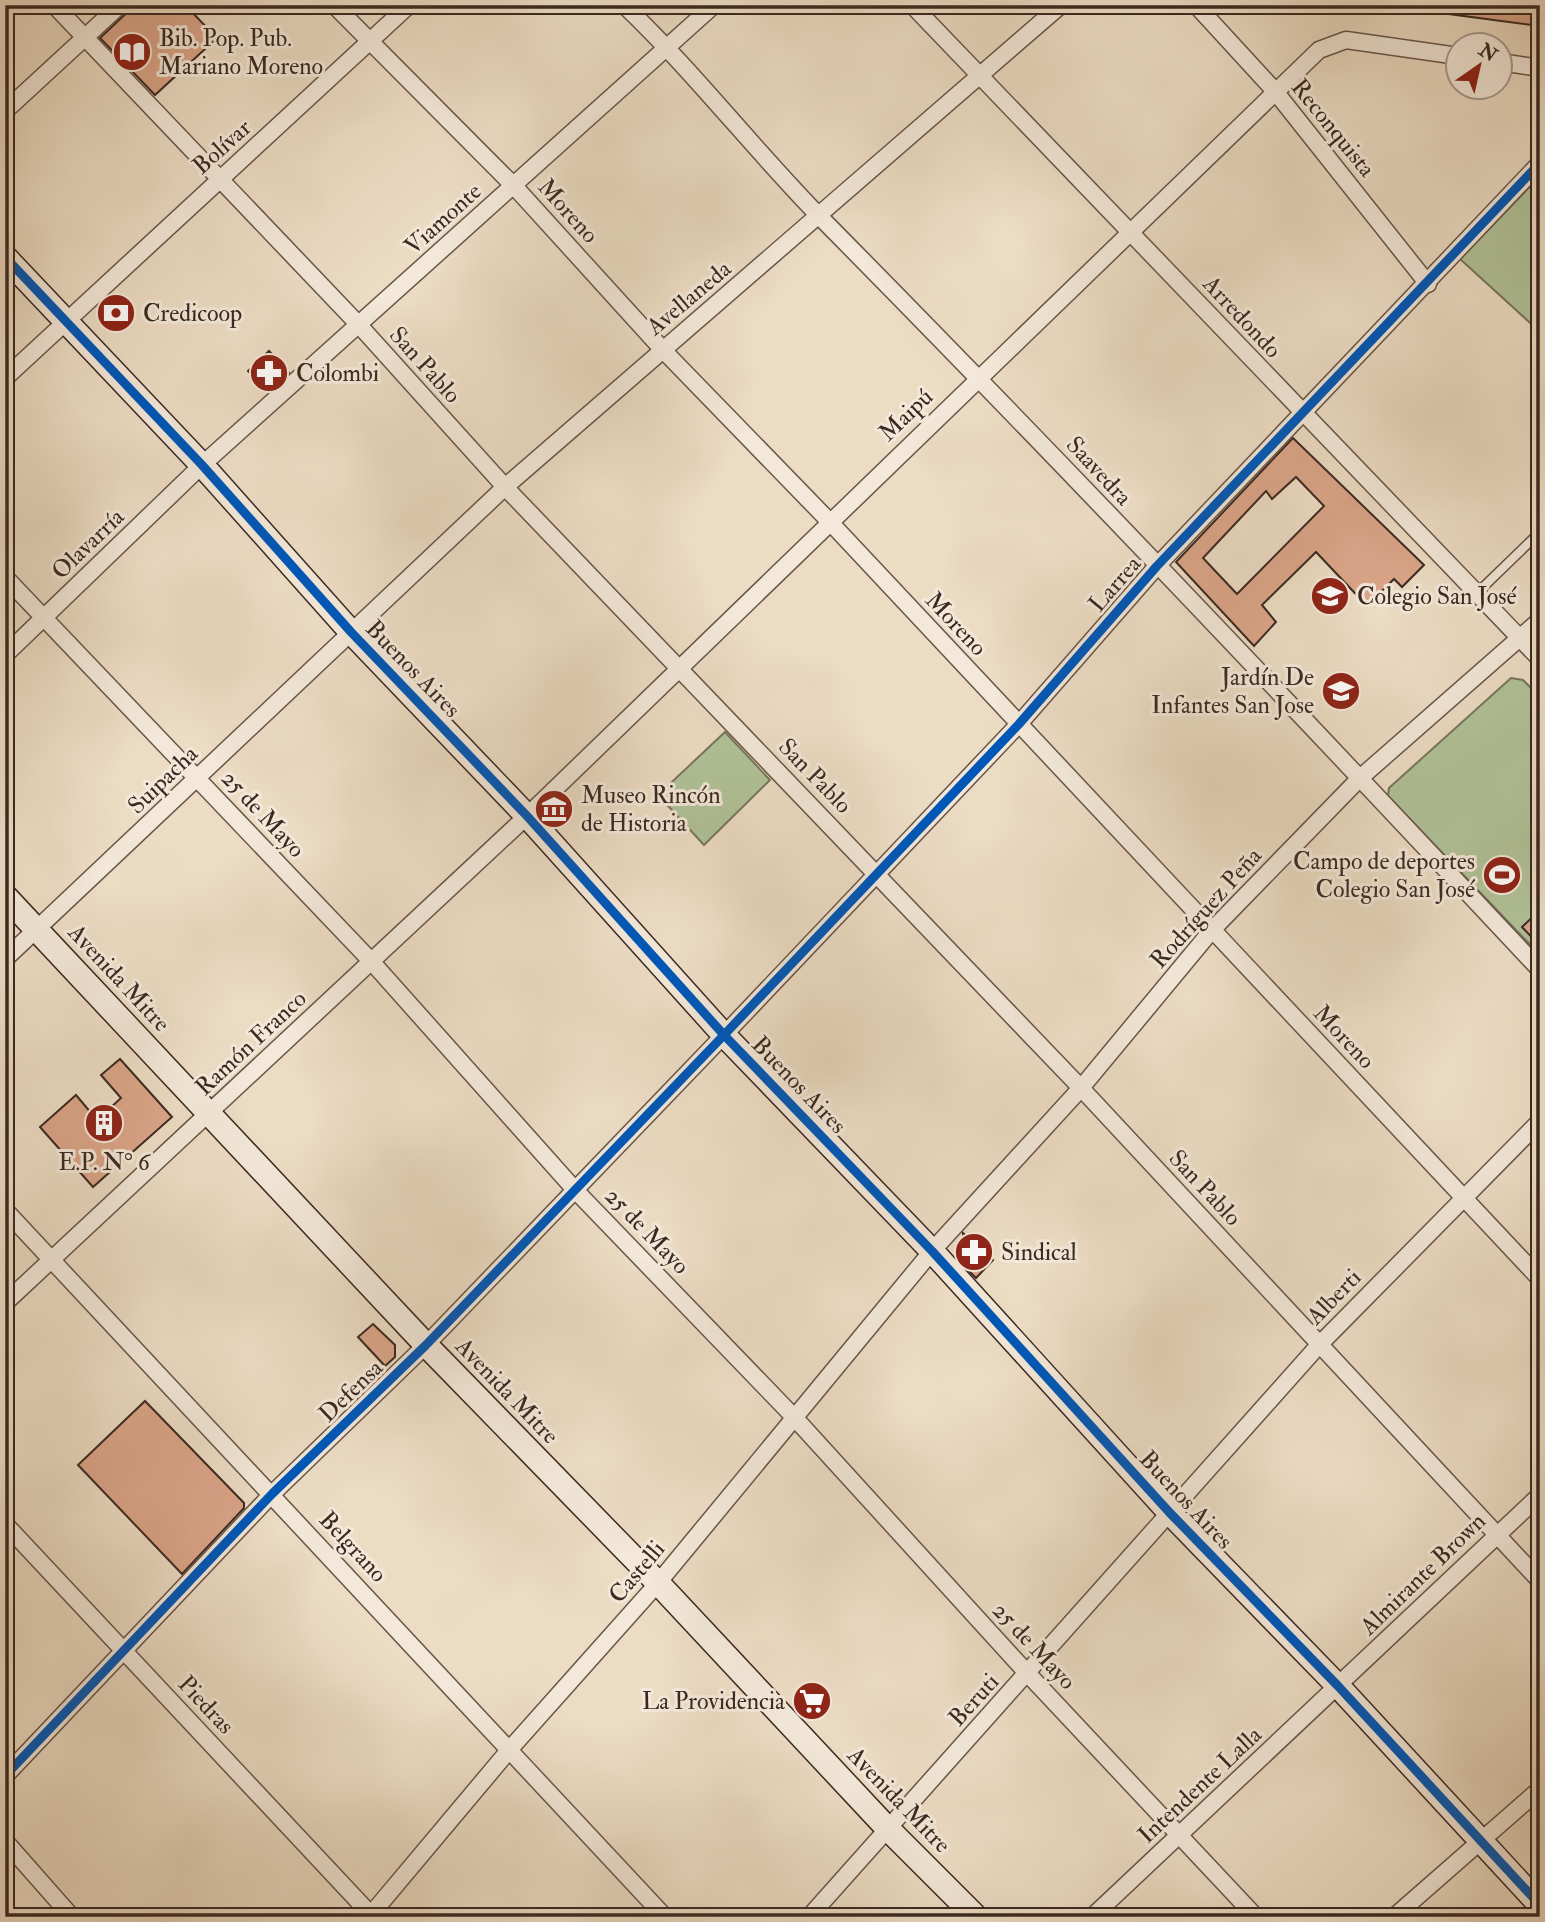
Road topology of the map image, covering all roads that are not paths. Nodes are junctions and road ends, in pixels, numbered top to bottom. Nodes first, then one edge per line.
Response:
1 (54, 5) edge
2 (120, 5) edge
3 (334, 5) edge
4 (409, 5) edge
5 (624, 5) edge
6 (714, 5) edge
7 (912, 5) edge
8 (1061, 5) edge
9 (1196, 5) edge
10 (85, 37) junction
11 (370, 43) junction
12 (668, 47) junction
13 (1444, 54) edge
14 (1514, 64) edge
15 (1540, 68) edge
16 (980, 77) junction
17 (1274, 90) junction
18 (5, 111) edge
19 (1540, 163) edge
20 (218, 181) junction
21 (514, 186) junction
22 (820, 217) junction
23 (1130, 231) junction
24 (5, 257) edge
25 (1428, 285) junction
26 (65, 323) junction
27 (359, 325) junction
28 (663, 350) junction
29 (979, 376) junction
30 (5, 378) edge
31 (1302, 414) junction
32 (202, 466) junction
33 (505, 487) junction
34 (829, 521) junction
35 (1540, 532) edge
36 (1157, 566) junction
37 (5, 577) edge
38 (1476, 594) junction
39 (44, 619) junction
40 (1540, 620) edge
41 (351, 632) junction
42 (1519, 638) junction
43 (5, 655) edge
44 (1540, 659) edge
45 (680, 666) junction
46 (1018, 724) junction
47 (198, 778) junction
48 (1360, 778) junction
49 (527, 816) junction
50 (877, 874) junction
51 (5, 896) edge
52 (37, 930) junction
53 (1212, 930) junction
54 (5, 959) edge
55 (371, 961) junction
56 (1540, 970) edge
57 (724, 1035) junction
58 (1082, 1088) junction
59 (210, 1112) junction
60 (1540, 1121) edge
61 (576, 1191) junction
62 (1463, 1197) junction
63 (5, 1210) edge
64 (932, 1251) junction
65 (52, 1259) junction
66 (1540, 1279) edge
67 (5, 1303) edge
68 (425, 1345) junction
69 (1319, 1345) junction
70 (793, 1416) junction
71 (272, 1494) junction
72 (1540, 1496) edge
73 (1170, 1513) junction
74 (5, 1524) edge
75 (1497, 1535) junction
76 (1540, 1581) edge
77 (658, 1584) junction
78 (124, 1650) junction
79 (1028, 1675) junction
80 (1338, 1686) junction
81 (510, 1749) junction
82 (5, 1776) edge
83 (1540, 1789) edge
84 (888, 1829) junction
85 (1180, 1835) junction
86 (5, 1841) edge
87 (1480, 1842) junction
88 (1540, 1905) edge
89 (371, 1916) edge
90 (72, 1917) edge
91 (665, 1917) edge
92 (809, 1917) edge
93 (976, 1917) edge
94 (1092, 1917) edge
95 (1256, 1917) edge
96 (1394, 1917) edge

1 - 10 street, San Pablo
2 - 10 street
3 - 11 street, Moreno
4 - 11 street, Bolívar
5 - 12 street, Saavedra
6 - 12 street, Viamonte
7 - 16 street, Arredondo
8 - 16 street, Avellaneda
9 - 17 street, Reconquista
10 - 18 street
10 - 20 street, San Pablo
11 - 20 street, Bolívar
11 - 21 street, Moreno
12 - 21 street, Viamonte
12 - 22 street, Saavedra
13 - 17 street, Maipú
14 - 15 street
16 - 22 street, Avellaneda
16 - 23 street, Arredondo
17 - 23 street, Maipú
17 - 25 street, Reconquista
19 - 25 street, Larrea
20 - 26 street, Bolívar
20 - 27 street, San Pablo
21 - 27 street, Viamonte
21 - 28 street, Moreno
22 - 28 street, Avellaneda
22 - 29 street, Saavedra
23 - 29 street, Maipú
23 - 31 street, Arredondo
24 - 26 street, Buenos Aires
25 - 31 street, Larrea
26 - 30 street, Bolívar
26 - 32 street, Buenos Aires
27 - 32 street, Viamonte
27 - 33 street, San Pablo
28 - 33 street, Avellaneda
28 - 34 street, Moreno
29 - 34 street, Maipú
29 - 36 street, Saavedra
31 - 36 street, Larrea
31 - 38 street, Arredondo
32 - 39 street, Olavarría
32 - 41 street, Buenos Aires
33 - 41 street, Avellaneda
33 - 45 street, San Pablo
34 - 45 street, Maipú
34 - 46 street, Moreno
35 - 38 lane
36 - 46 street, Larrea
36 - 48 street, Saavedra
37 - 39 street, 25 de Mayo
38 - 42 street, Arredondo
39 - 43 street, Olavarría
39 - 47 street, 25 de Mayo
40 - 42 street, Rodríguez Peña
41 - 47 street, Suipacha
41 - 49 street, Buenos Aires
42 - 44 street, Arredondo
42 - 48 street, Rodríguez Peña
45 - 49 street, Maipú
45 - 50 street, San Pablo
46 - 50 street, Larrea
46 - 53 street, Moreno
47 - 52 street, Suipacha
47 - 55 street, 25 de Mayo
48 - 53 street, Rodríguez Peña
48 - 56 street, Saavedra
49 - 55 street, Ramón Franco
49 - 57 street, Buenos Aires
50 - 57 street, Larrea
50 - 58 street, San Pablo
51 - 52 street, Avenida Mitre
52 - 54 street, Suipacha
52 - 59 street, Avenida Mitre
53 - 58 street, Rodríguez Peña
53 - 62 street, Moreno
55 - 59 street, Ramón Franco
55 - 61 street, 25 de Mayo
57 - 61 street, Defensa
57 - 64 street, Buenos Aires
58 - 64 street, Rodríguez Peña
58 - 69 street, San Pablo
59 - 65 street, Ramón Franco
59 - 68 street, Avenida Mitre
60 - 62 street, Alberti
61 - 68 street, Defensa
61 - 70 street, 25 de Mayo
62 - 66 street, Moreno
62 - 69 street, Alberti
63 - 65 street, Belgrano
64 - 70 street, Castelli
64 - 73 street, Buenos Aires
65 - 67 street, Ramón Franco
65 - 71 street, Belgrano
68 - 71 street, Defensa
68 - 77 street, Avenida Mitre
69 - 73 street, Alberti
69 - 75 street, San Pablo
70 - 77 street, Castelli
70 - 79 street, 25 de Mayo
71 - 78 street, Defensa
71 - 81 street, Belgrano
72 - 75 street, Almirante Brown
73 - 79 street, Beruti
73 - 80 street, Buenos Aires
74 - 78 street, Piedras
75 - 76 street, San Pablo
75 - 80 street, Almirante Brown
77 - 81 street, Castelli
77 - 84 street, Avenida Mitre
78 - 82 street, Defensa
78 - 89 street, Piedras
79 - 84 street, Beruti
79 - 85 street, 25 de Mayo
80 - 85 street, Intendente Lalla
80 - 87 street, Buenos Aires
81 - 89 street, Castelli
81 - 91 street, Belgrano
83 - 87 street
84 - 92 street, Beruti
84 - 93 street, Avenida Mitre
85 - 94 street, Intendente Lalla
85 - 95 street, 25 de Mayo
86 - 90 street
87 - 88 street, Buenos Aires
87 - 96 street

